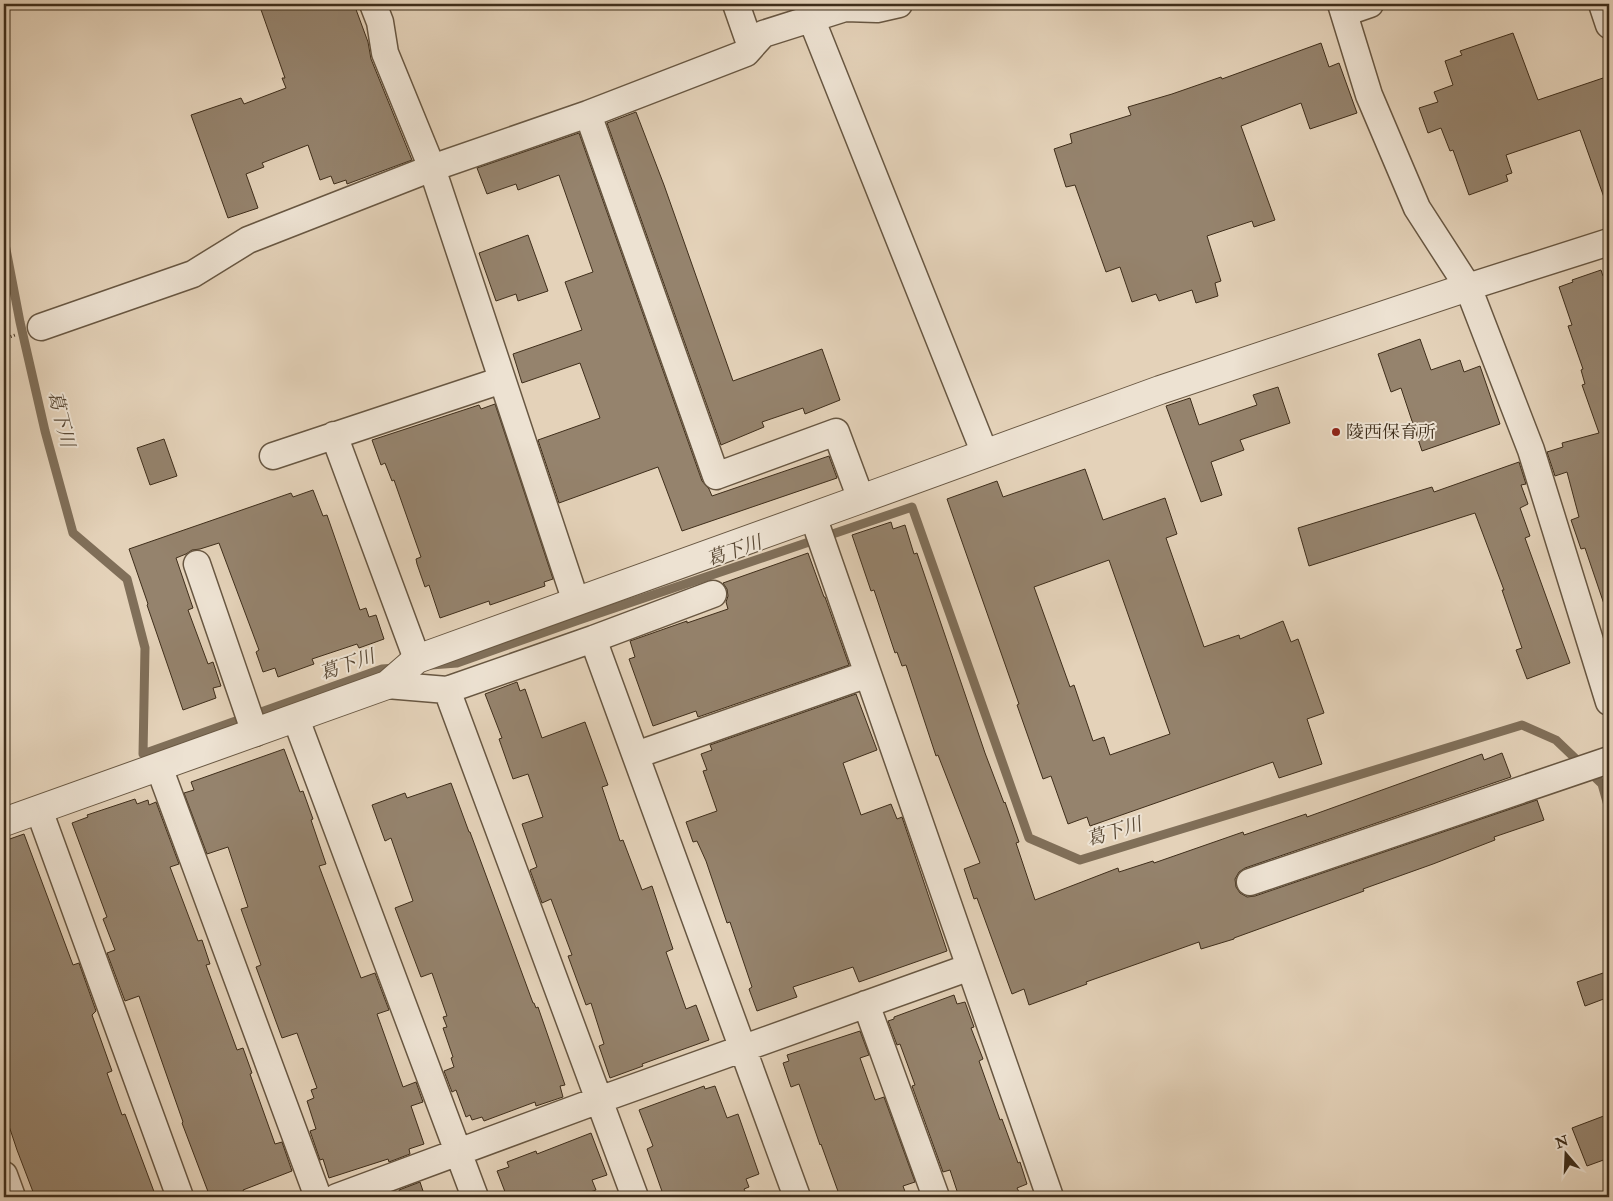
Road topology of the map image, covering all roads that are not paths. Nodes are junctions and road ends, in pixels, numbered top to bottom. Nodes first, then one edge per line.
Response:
1 (373, 4) edge
2 (736, 4) edge
3 (899, 4) edge
4 (1370, 4) edge
5 (1343, 9) edge
6 (811, 18) junction
7 (751, 47) junction
8 (588, 114) junction
9 (432, 168) junction
10 (1609, 242) edge
11 (1468, 287) junction
12 (41, 327) dead end
13 (502, 380) junction
14 (334, 436) junction
15 (985, 454) junction
16 (273, 456) dead end
17 (861, 499) junction
18 (813, 516) junction
19 (197, 564) dead end
20 (713, 594) dead end
21 (576, 602) junction
22 (593, 639) junction
23 (417, 659) junction
24 (868, 674) junction
25 (387, 685) junction
26 (447, 690) junction
27 (1609, 702) edge
28 (296, 719) junction
29 (255, 733) junction
30 (636, 755) junction
31 (1609, 760) edge
32 (159, 767) junction
33 (39, 810) junction
34 (4, 822) edge
35 (1250, 882) dead end
36 (970, 967) junction
37 (866, 1004) junction
38 (742, 1048) junction
39 (599, 1100) junction
40 (458, 1151) junction
41 (4, 1175) edge
42 (12, 1197) edge
43 (180, 1197) edge
44 (318, 1197) edge
45 (337, 1197) edge
46 (475, 1197) edge
47 (635, 1197) edge
48 (797, 1197) edge
49 (936, 1197) edge
50 (1050, 1197) edge

1 - 9 street
2 - 7 street
3 - 6 street
4 - 5 street
5 - 11 street
6 - 7 street
6 - 15 street
7 - 8 street
8 - 9 street
8 - 17 street
9 - 12 street
9 - 13 street
10 - 11 street
11 - 15 street
11 - 27 street
13 - 14 street
13 - 21 street
14 - 16 street
14 - 23 street
15 - 17 street
17 - 18 street
18 - 21 street
18 - 24 street
19 - 29 street
20 - 22 street
21 - 23 street
22 - 26 street
22 - 30 street
23 - 25 street
24 - 30 street
24 - 36 street
25 - 26 street
25 - 28 street
26 - 39 street
28 - 29 street
28 - 40 street
29 - 32 street
30 - 38 street
31 - 35 street
32 - 33 street
32 - 44 street
33 - 34 street
33 - 43 street
36 - 37 street
36 - 50 street
37 - 38 street
37 - 49 street
38 - 39 street
38 - 48 street
39 - 40 street
39 - 47 street
40 - 45 street
40 - 46 street
41 - 42 street

